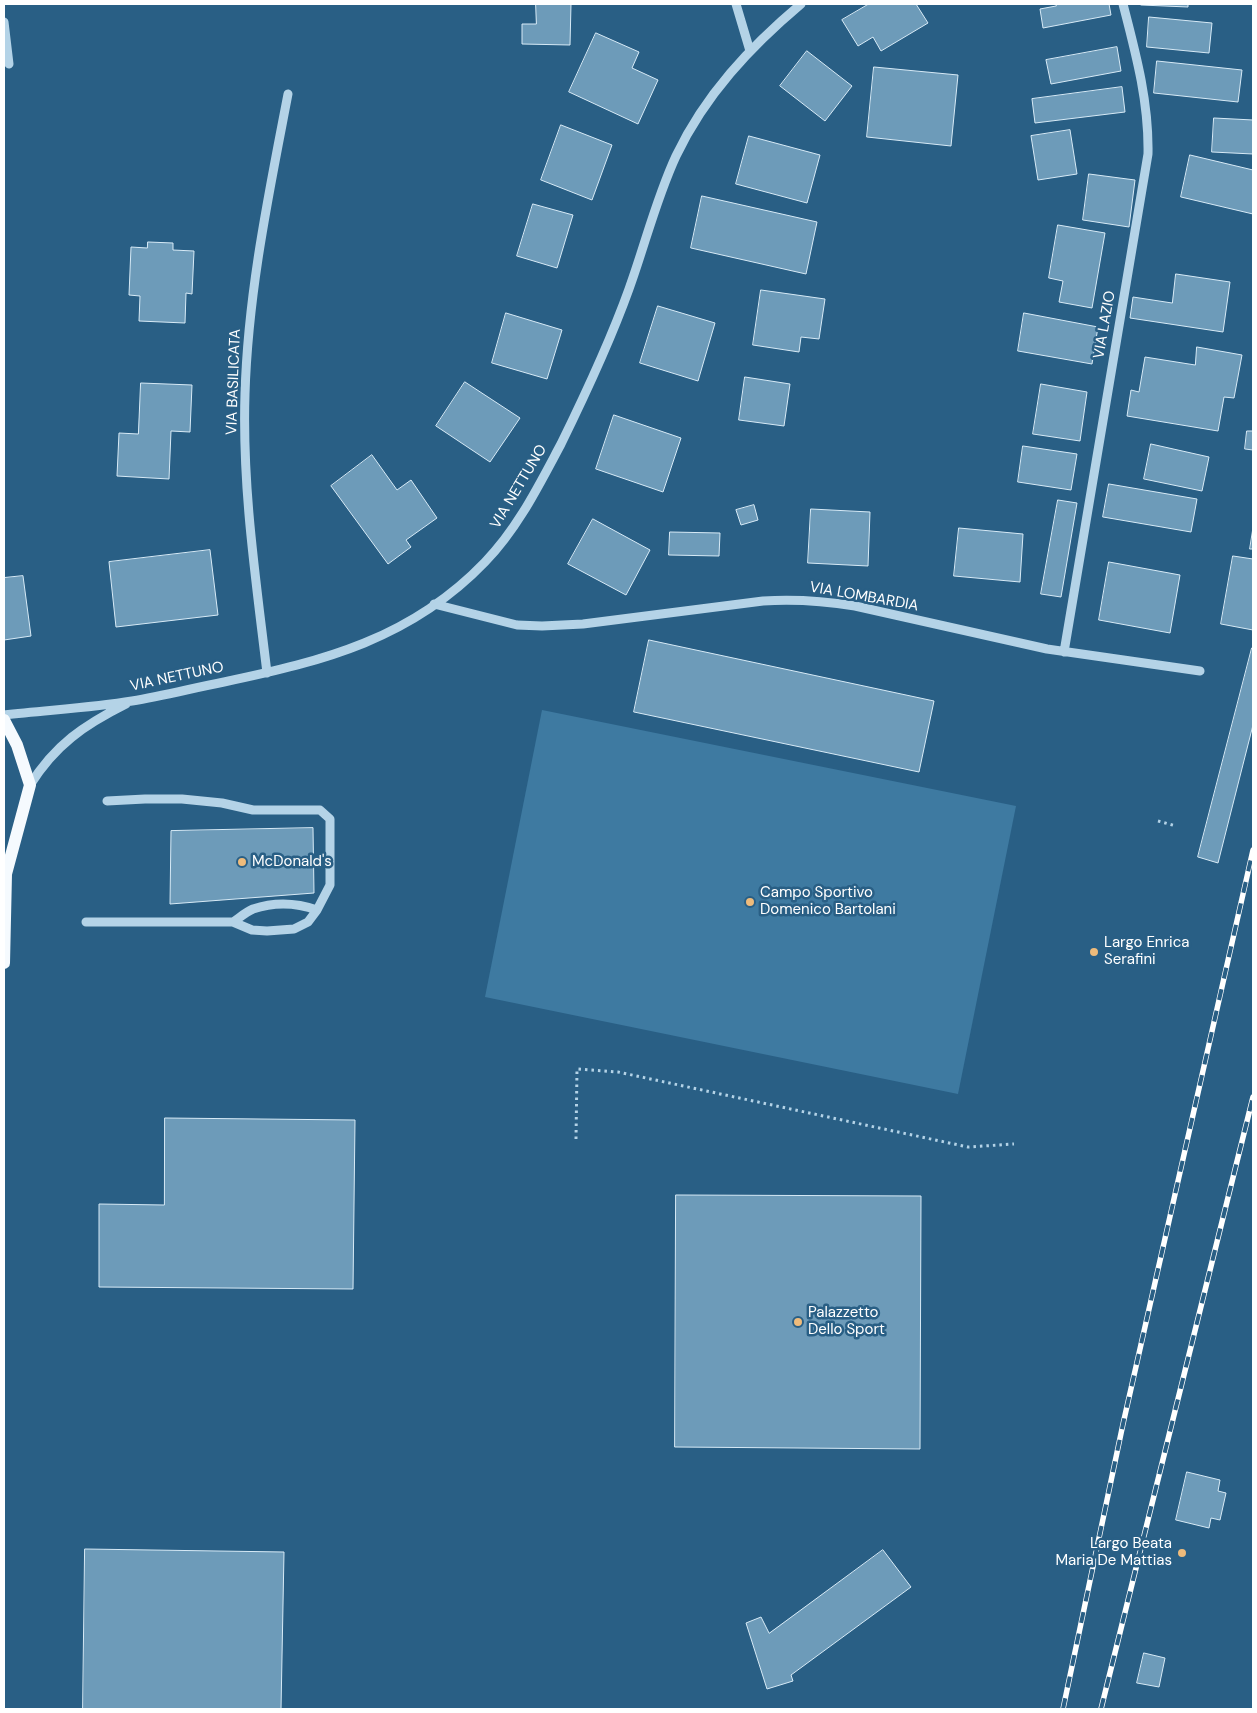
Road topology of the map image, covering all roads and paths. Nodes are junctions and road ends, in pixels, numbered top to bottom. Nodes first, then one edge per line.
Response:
1 (736, 4) edge
2 (801, 4) edge
3 (1123, 4) edge
4 (4, 22) edge
5 (750, 51) junction
6 (9, 64) dead end
7 (288, 94) dead end
8 (434, 604) junction
9 (1064, 652) junction
10 (1200, 671) dead end
11 (267, 673) junction
12 (131, 701) junction
13 (4, 715) edge
14 (4, 720) edge
15 (30, 785) junction
16 (106, 801) dead end
17 (1158, 821) dead end
18 (1176, 826) dead end
19 (5, 870) edge
20 (317, 910) junction
21 (86, 922) dead end
22 (233, 922) junction
23 (4, 964) edge
24 (576, 1139) dead end
25 (1014, 1144) dead end

1 - 5 street
2 - 5 street, VIA NETTUNO
3 - 9 street, VIA LAZIO
4 - 6 street
5 - 8 street, VIA NETTUNO
7 - 11 street, VIA BASILICATA
8 - 9 street, VIA LOMBARDIA
8 - 11 street, VIA NETTUNO
9 - 10 street, VIA LOMBARDIA
11 - 12 street, VIA NETTUNO
12 - 13 street, VIA NETTUNO
12 - 15 street
14 - 15 main road
15 - 19 main road
16 - 20 street
17 - 18 path
19 - 23 main road
20 - 22 street
20 - 22 street
21 - 22 street
24 - 25 path

